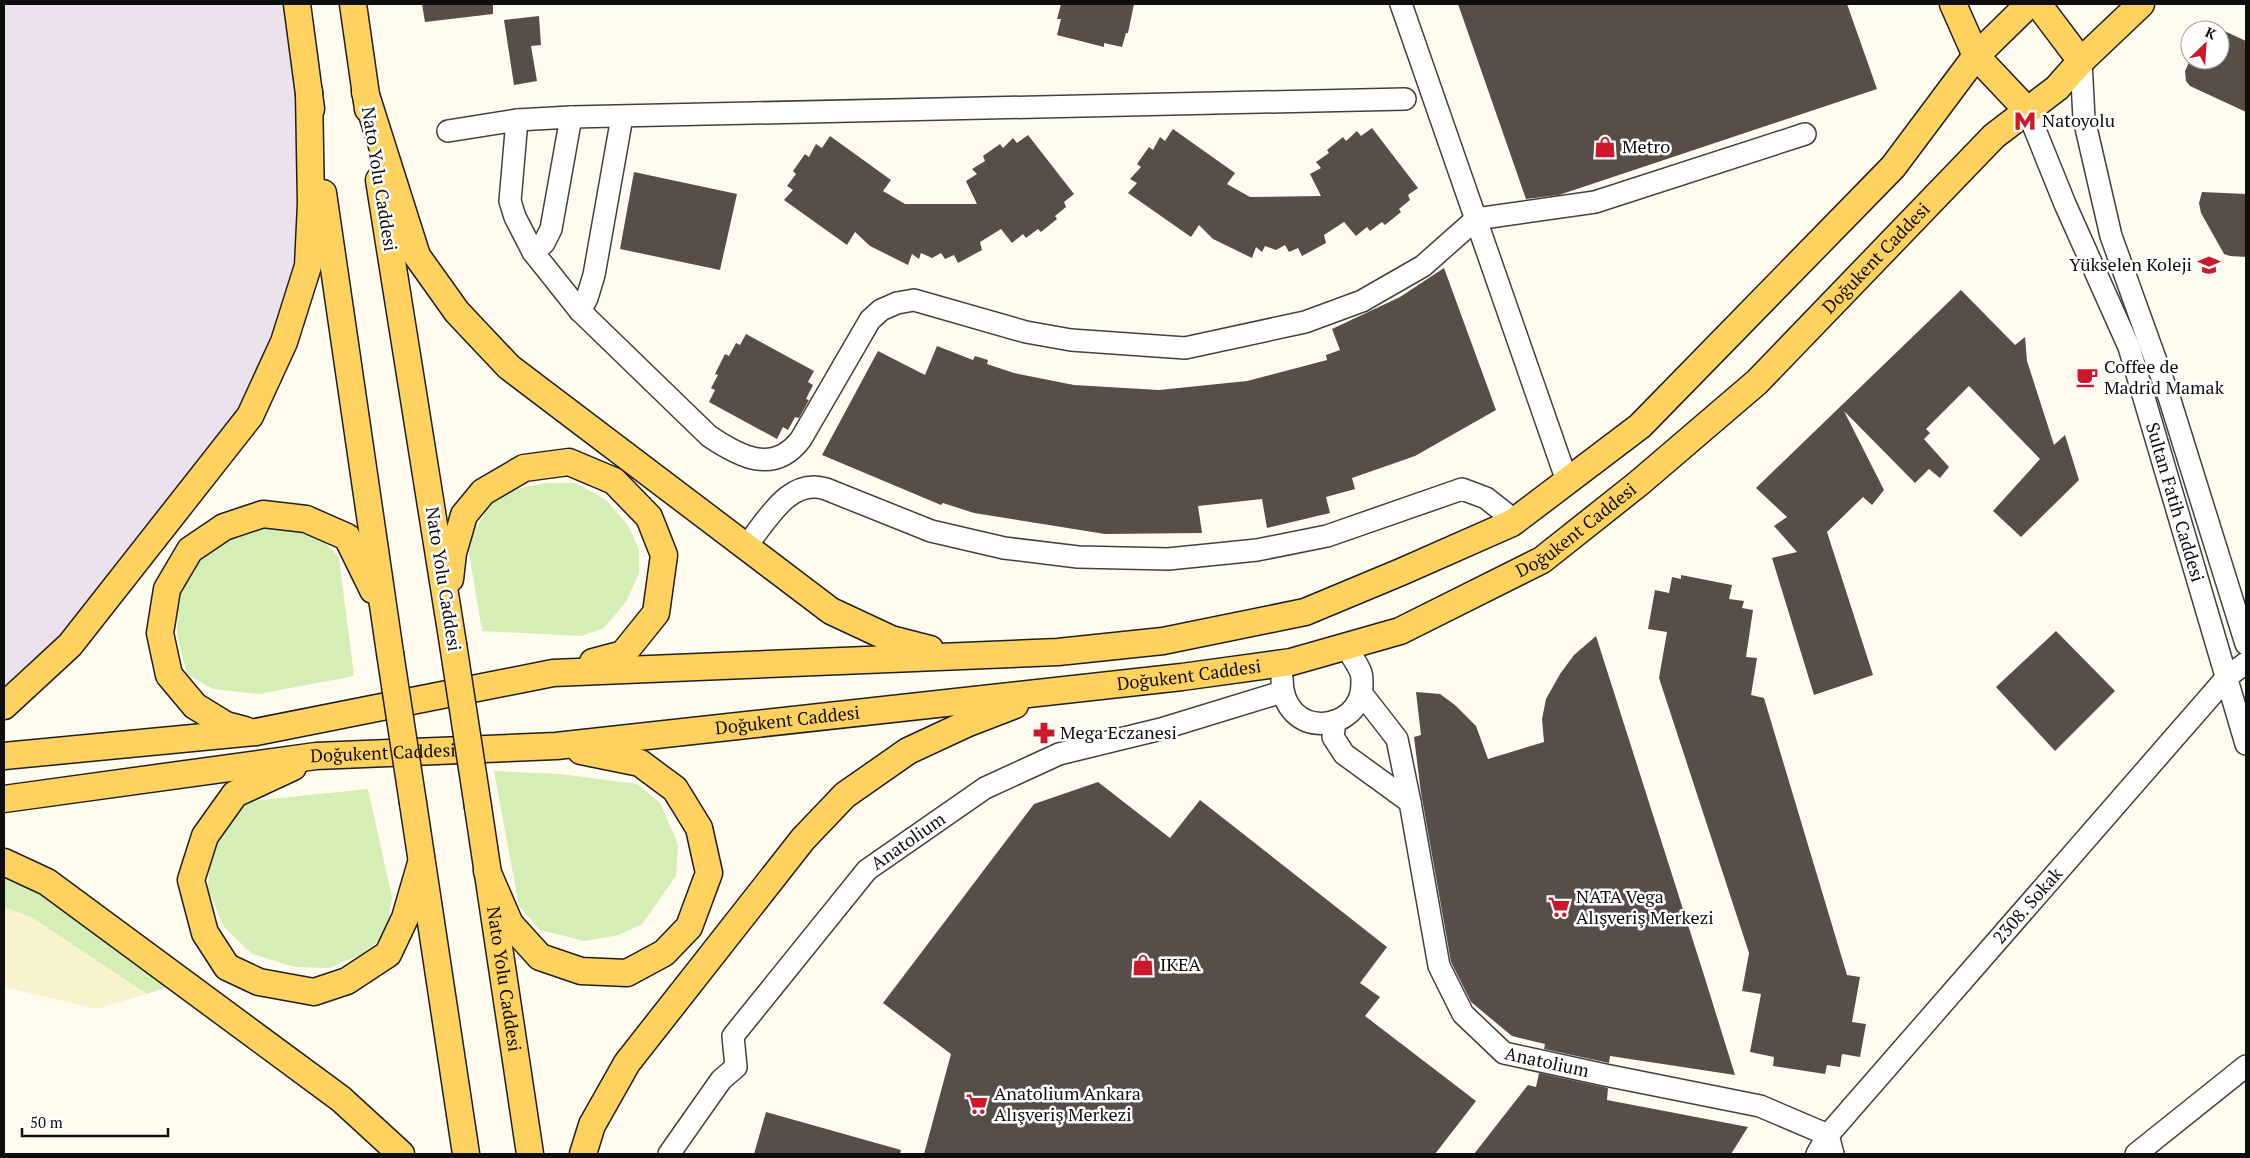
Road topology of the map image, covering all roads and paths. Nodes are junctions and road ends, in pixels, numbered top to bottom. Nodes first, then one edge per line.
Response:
1 (297, 4) edge
2 (353, 4) edge
3 (1401, 4) edge
4 (1953, 4) edge
5 (2029, 4) edge
6 (2038, 4) edge
7 (2141, 4) edge
8 (1976, 56) junction
9 (2080, 61) junction
10 (309, 92) junction
11 (365, 92) junction
12 (1405, 99) dead end
13 (2027, 110) junction
14 (571, 117) junction
15 (622, 117) junction
16 (517, 120) junction
17 (448, 131) dead end
18 (1805, 134) dead end
19 (1476, 219) junction
20 (533, 252) junction
21 (580, 310) junction
22 (1567, 481) junction
23 (1512, 522) junction
24 (746, 546) junction
25 (447, 604) junction
26 (384, 612) junction
27 (2246, 644) edge
28 (1345, 646) junction
29 (1058, 652) junction
30 (1282, 663) junction
31 (2246, 663) edge
32 (553, 673) junction
33 (2228, 676) junction
34 (1050, 692) junction
35 (1282, 692) junction
36 (1362, 694) junction
37 (4, 706) edge
38 (1335, 721) junction
39 (256, 732) junction
40 (2246, 744) edge
41 (556, 746) junction
42 (4, 756) edge
43 (316, 756) junction
44 (4, 799) edge
45 (1410, 802) junction
46 (4, 862) edge
47 (421, 863) junction
48 (487, 871) junction
49 (2246, 1066) edge
50 (1830, 1145) edge
51 (401, 1154) edge
52 (466, 1154) edge
53 (530, 1154) edge
54 (583, 1154) edge
55 (669, 1154) edge
56 (1817, 1154) edge
57 (2136, 1154) edge

1 - 10 main road
2 - 11 main road, Nato Yolu Caddesi
3 - 19 street
4 - 8 main road, Sultan Fatih Caddesi
5 - 8 main road, Doğukent Caddesi
6 - 9 main road
7 - 9 main road, Doğukent Caddesi
8 - 13 main road, Sultan Fatih Caddesi
8 - 22 main road, Doğukent Caddesi
9 - 13 main road, Doğukent Caddesi
9 - 27 street, Sultan Fatih Caddesi
10 - 26 main road
10 - 37 main road
11 - 24 main road
11 - 25 main road, Nato Yolu Caddesi
12 - 15 street
13 - 28 main road, Doğukent Caddesi
13 - 33 street, Sultan Fatih Caddesi
14 - 15 street
14 - 16 street
14 - 20 street
15 - 21 street
16 - 17 street
16 - 20 street
18 - 19 street
19 - 21 street
19 - 22 street
20 - 21 street
22 - 23 main road, Doğukent Caddesi
23 - 24 street
23 - 29 main road, Doğukent Caddesi
24 - 29 main road
25 - 32 main road
25 - 48 main road, Nato Yolu Caddesi, bridge
26 - 39 main road
26 - 47 main road, bridge
28 - 30 main road, Doğukent Caddesi
28 - 36 street
29 - 32 main road, Doğukent Caddesi
30 - 34 main road, Doğukent Caddesi
30 - 35 street
31 - 33 street, 2308. Sokak
32 - 39 main road, Doğukent Caddesi
33 - 40 street, Sultan Fatih Caddesi
33 - 50 street, 2308. Sokak
34 - 41 main road, Doğukent Caddesi
34 - 54 main road
35 - 38 street
35 - 55 street, Anatolium
36 - 38 street
36 - 45 street, Anatolium
38 - 45 street
39 - 42 main road, Doğukent Caddesi
41 - 43 main road, Doğukent Caddesi
41 - 48 main road
43 - 44 main road, Doğukent Caddesi
43 - 47 main road
45 - 50 street, Anatolium
46 - 51 main road
47 - 52 main road
48 - 53 main road, Nato Yolu Caddesi
49 - 57 street
50 - 56 street, 2308. Sokak

